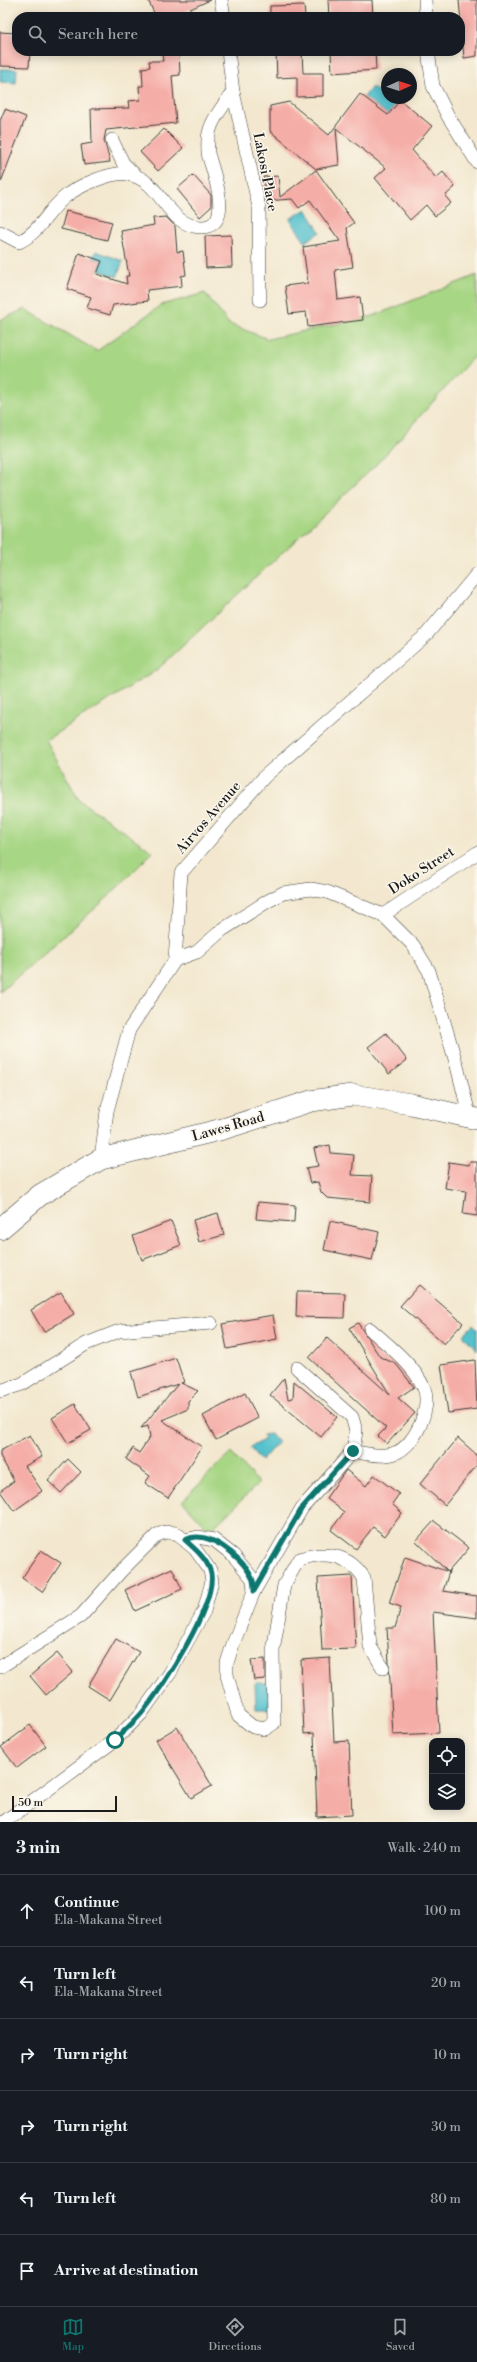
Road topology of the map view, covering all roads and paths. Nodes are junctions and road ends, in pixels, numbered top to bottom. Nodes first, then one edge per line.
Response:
1 (221, 0) edge
2 (425, 0) edge
3 (223, 12) edge
4 (426, 12) edge
5 (229, 56) edge
6 (429, 56) edge
7 (233, 92) junction
8 (112, 140) dead end
9 (477, 162) edge
10 (136, 176) junction
11 (0, 232) edge
12 (260, 300) dead end
13 (477, 574) edge
14 (477, 853) edge
15 (383, 914) junction
16 (175, 960) junction
17 (474, 1119) edge
18 (101, 1159) junction
19 (0, 1229) edge
20 (211, 1323) dead end
21 (370, 1329) dead end
22 (297, 1368) dead end
23 (0, 1391) edge
24 (353, 1451) junction
25 (185, 1540) junction
26 (254, 1591) junction
27 (0, 1667) edge
28 (383, 1668) dead end
29 (4, 1822) edge

1 - 3 street
2 - 4 street
5 - 7 street, Lakosi Place
6 - 9 street
7 - 10 street
7 - 12 street, Lakosi Place
8 - 10 street
10 - 11 street
13 - 16 street, Airvos Avenue
14 - 15 street, Doko Street
15 - 16 street
15 - 17 street
16 - 18 street, Airvos Avenue
17 - 18 main road, Lawes Road
18 - 19 main road, Lawes Road
20 - 23 street
21 - 24 street
22 - 24 street
24 - 26 street
25 - 26 street
25 - 27 street
25 - 29 street
26 - 28 street

